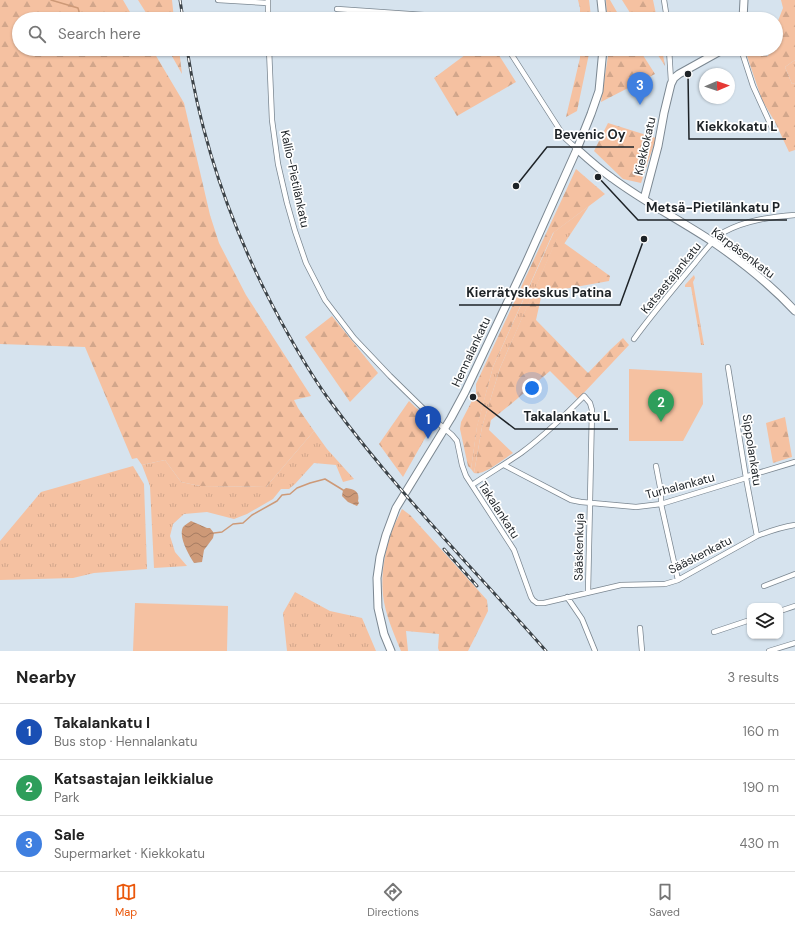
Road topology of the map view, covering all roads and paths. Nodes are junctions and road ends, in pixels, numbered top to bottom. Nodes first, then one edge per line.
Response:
1 (218, 0) edge
2 (601, 0) edge
3 (664, 0) edge
4 (744, 0) edge
5 (268, 2) edge
6 (337, 9) dead end
7 (380, 12) edge
8 (602, 12) edge
9 (666, 12) edge
10 (743, 12) edge
11 (269, 56) edge
12 (512, 56) edge
13 (602, 56) edge
14 (669, 56) edge
15 (711, 56) edge
16 (743, 56) edge
17 (671, 84) junction
18 (774, 130) dead end
19 (577, 149) junction
20 (644, 199) junction
21 (795, 215) edge
22 (713, 242) junction
23 (795, 310) edge
24 (634, 339) dead end
25 (728, 367) dead end
26 (444, 428) junction
27 (795, 462) edge
28 (504, 465) junction
29 (656, 466) dead end
30 (746, 478) junction
31 (472, 485) junction
32 (590, 503) junction
33 (661, 504) junction
34 (795, 525) edge
35 (758, 536) junction
36 (795, 574) edge
37 (678, 580) junction
38 (764, 586) dead end
39 (378, 592) junction
40 (588, 592) junction
41 (567, 597) junction
42 (537, 603) joint
43 (795, 606) edge
44 (783, 610) edge
45 (747, 621) edge
46 (640, 628) dead end
47 (714, 632) dead end
48 (795, 643) edge
49 (391, 651) edge
50 (396, 651) edge
51 (595, 651) edge
52 (642, 651) edge
53 (769, 651) edge

1 - 5 street
2 - 8 street
3 - 9 street
4 - 10 street
6 - 7 street
11 - 26 street, Kallio-Pietilänkatu
12 - 19 street
13 - 19 street, Hennalankatu
14 - 17 street, Kiekkokatu
15 - 17 street
16 - 18 street
17 - 20 street, Kiekkokatu
19 - 20 street, Kärpäsenkatu
19 - 26 street, Hennalankatu
20 - 22 street, Kärpäsenkatu
21 - 22 street, Katsastajankatu
22 - 23 street, Kärpäsenkatu
22 - 24 street, Katsastajankatu
25 - 30 street, Sippolankatu
26 - 31 street, Takalankatu
26 - 39 street, Hennalankatu
27 - 30 street, Turhalankatu
28 - 31 street
28 - 32 street, Turhalankatu
28 - 32 street, Sääskenkuja
29 - 33 street
30 - 33 street, Turhalankatu
30 - 35 street, Sippolankatu
31 - 42 street, Takalankatu
32 - 33 street, Turhalankatu
32 - 40 street, Sääskenkuja
33 - 37 street
34 - 35 street, Sääskenkatu
35 - 37 street, Sääskenkatu
36 - 38 street
37 - 40 street, Sääskenkatu
39 - 49 street, Hennalankatu
39 - 50 street, Hennalankatu
40 - 41 street, Sääskenkatu
41 - 42 street, Sääskenkatu
41 - 51 street
43 - 44 street
45 - 47 street
46 - 52 street
48 - 53 street

